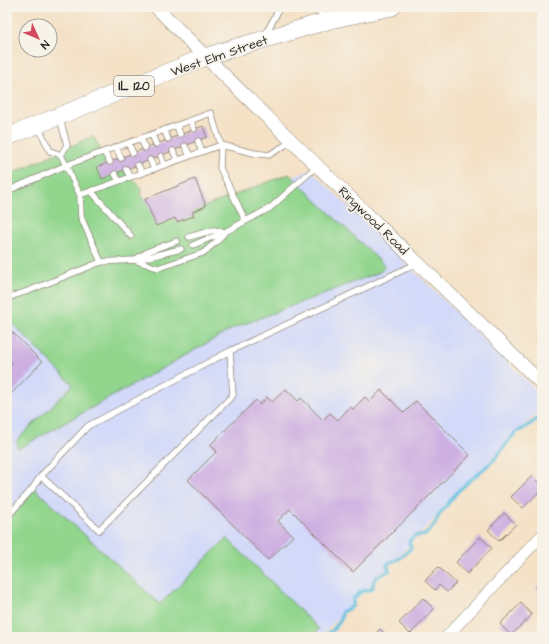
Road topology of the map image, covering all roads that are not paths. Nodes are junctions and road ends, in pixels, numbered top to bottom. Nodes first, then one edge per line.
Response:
1 (156, 7) edge
2 (279, 7) edge
3 (309, 7) edge
4 (392, 7) edge
5 (334, 19) junction
6 (262, 40) junction
7 (205, 57) junction
8 (59, 116) junction
9 (191, 121) junction
10 (37, 124) junction
11 (177, 126) junction
12 (194, 129) dead end
13 (164, 130) junction
14 (180, 134) dead end
15 (152, 135) junction
16 (7, 136) edge
17 (141, 139) junction
18 (168, 139) dead end
19 (198, 141) dead end
20 (292, 141) junction
21 (128, 143) junction
22 (156, 144) dead end
23 (221, 145) junction
24 (185, 146) dead end
25 (116, 147) junction
26 (145, 148) dead end
27 (174, 151) dead end
28 (104, 152) junction
29 (202, 152) junction
30 (133, 153) dead end
31 (61, 155) junction
32 (161, 156) dead end
33 (190, 156) junction
34 (121, 158) dead end
35 (150, 160) dead end
36 (178, 160) junction
37 (110, 162) dead end
38 (67, 165) junction
39 (138, 165) dead end
40 (164, 165) junction
41 (318, 165) junction
42 (126, 169) dead end
43 (154, 169) junction
44 (142, 173) junction
45 (115, 174) dead end
46 (130, 178) junction
47 (119, 181) junction
48 (7, 191) edge
49 (91, 191) junction
50 (80, 195) junction
51 (245, 220) junction
52 (224, 232) junction
53 (131, 236) dead end
54 (189, 237) dead end
55 (177, 241) dead end
56 (192, 245) dead end
57 (181, 249) dead end
58 (134, 260) junction
59 (101, 262) junction
60 (418, 262) junction
61 (7, 298) edge
62 (230, 351) junction
63 (542, 384) edge
64 (41, 476) junction
65 (7, 517) edge
66 (542, 535) edge
67 (446, 637) edge

1 - 7 street, Ringwood Road
2 - 6 lane
3 - 5 lane
4 - 5 main road, West Elm Street / IL 120
5 - 6 main road, West Elm Street / IL 120
6 - 7 main road, West Elm Street / IL 120
7 - 8 main road, West Elm Street / IL 120
7 - 20 street, Ringwood Road
8 - 10 main road, West Elm Street / IL 120
8 - 31 lane
9 - 11 lane
9 - 12 lane
9 - 23 lane
10 - 16 main road, West Elm Street / IL 120
10 - 31 lane
11 - 13 lane
11 - 14 lane
13 - 15 lane
13 - 18 lane
15 - 17 lane
15 - 22 lane
17 - 21 lane
17 - 26 lane
19 - 29 lane
20 - 23 lane
20 - 41 street, Ringwood Road
21 - 25 lane
21 - 30 lane
23 - 29 lane
23 - 51 lane
24 - 33 lane
25 - 28 lane
25 - 34 lane
27 - 36 lane
28 - 37 lane
28 - 38 lane
29 - 33 lane
31 - 38 lane
32 - 40 lane
33 - 36 lane
35 - 43 lane
36 - 40 lane
38 - 48 lane
38 - 50 lane
39 - 44 lane
40 - 43 lane
41 - 51 lane
41 - 60 street, Ringwood Road
42 - 46 lane
43 - 44 lane
44 - 46 lane
45 - 47 lane
46 - 47 lane
47 - 49 lane
49 - 50 lane
49 - 53 lane
50 - 59 lane
51 - 52 lane
52 - 54 lane
52 - 56 lane
52 - 58 lane
55 - 58 lane
57 - 58 lane
58 - 59 lane
59 - 61 lane
60 - 62 lane
60 - 63 street, Ringwood Road
62 - 64 lane
62 - 64 lane
64 - 65 lane
66 - 67 street

